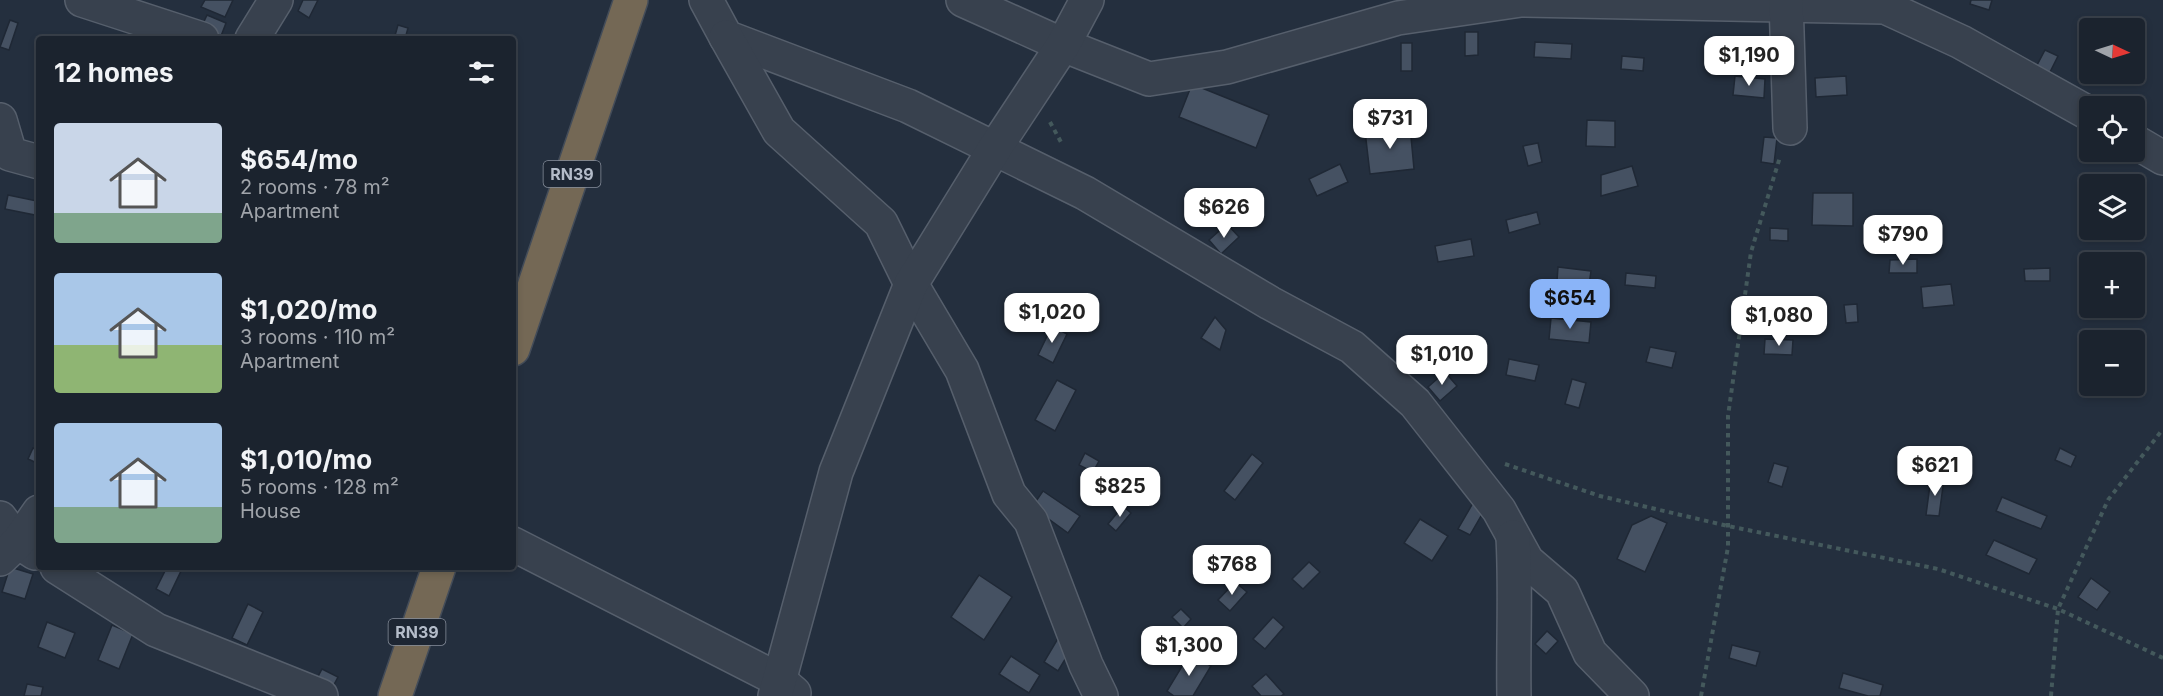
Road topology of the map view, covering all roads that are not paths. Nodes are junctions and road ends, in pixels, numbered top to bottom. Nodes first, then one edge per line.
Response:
1 (82, 0) edge
2 (276, 0) edge
3 (631, 0) edge
4 (706, 0) edge
5 (963, 0) edge
6 (1087, 0) edge
7 (1521, 0) edge
8 (1786, 2) edge
9 (193, 36) edge
10 (254, 36) edge
11 (726, 37) junction
12 (1063, 45) junction
13 (2079, 108) edge
14 (0, 120) edge
15 (1790, 128) road end
16 (2145, 147) edge
17 (994, 148) junction
18 (2163, 158) edge
19 (36, 161) edge
20 (911, 284) junction
21 (516, 340) edge
22 (36, 516) edge
23 (1513, 535) junction
24 (14, 544) edge
25 (516, 546) edge
26 (62, 570) edge
27 (438, 570) edge
28 (784, 691) edge
29 (321, 696) edge
30 (395, 696) edge
31 (1101, 696) edge
32 (1514, 696) edge
33 (1632, 696) edge

1 - 9 street
2 - 10 street
3 - 21 highway, RN39
4 - 11 street
5 - 12 street
6 - 12 street
7 - 8 street
7 - 12 street
8 - 13 street
8 - 15 street
11 - 17 street
11 - 20 street
12 - 17 street
14 - 19 street
16 - 18 street
17 - 20 street
17 - 23 street
20 - 28 street
20 - 31 street
22 - 24 street
23 - 32 street
23 - 33 street
25 - 28 street
26 - 29 street
27 - 30 highway, RN39

